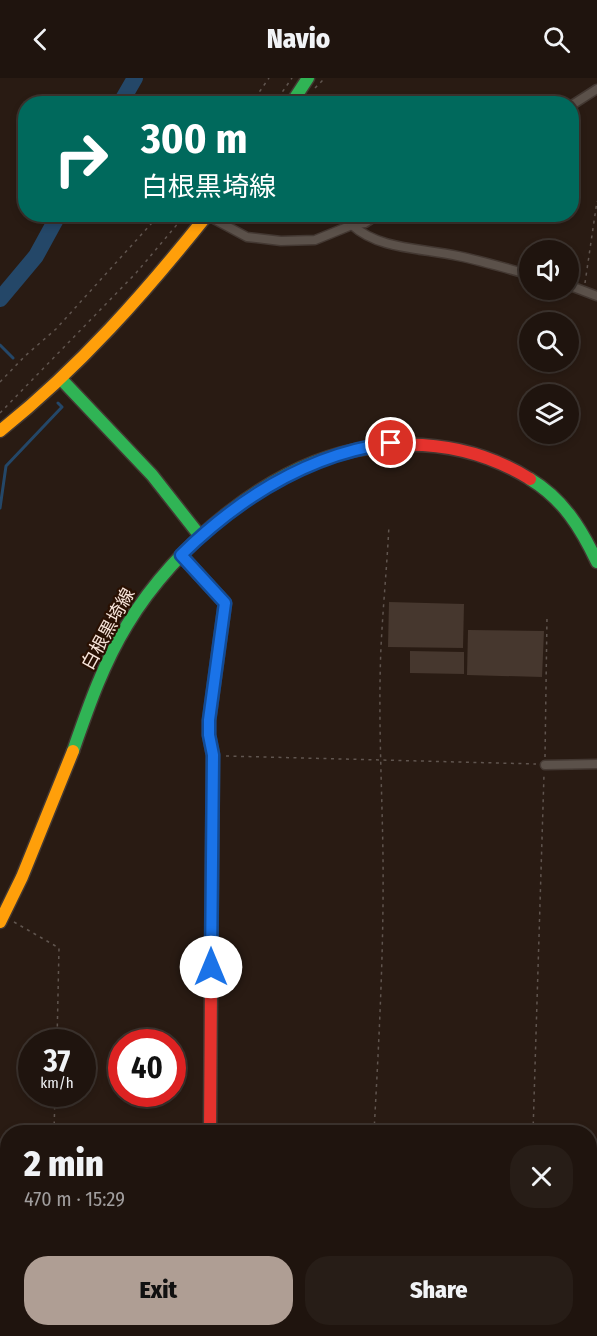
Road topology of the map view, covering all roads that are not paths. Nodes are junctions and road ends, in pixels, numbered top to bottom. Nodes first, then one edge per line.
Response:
1 (308, 78) edge
2 (597, 89) edge
3 (296, 96) edge
4 (579, 101) edge
5 (202, 222) edge
6 (220, 222) edge
7 (367, 222) edge
8 (352, 225) junction
9 (519, 272) edge
10 (579, 288) edge
11 (597, 296) edge
12 (61, 379) junction
13 (0, 431) edge
14 (200, 536) junction
15 (181, 555) junction
16 (597, 562) edge
17 (597, 764) edge
18 (544, 765) road end
19 (2, 919) edge
20 (210, 1125) edge

1 - 3 street
2 - 4 street
5 - 12 street
6 - 8 street
7 - 8 street
8 - 9 street
10 - 11 street
12 - 13 street
12 - 14 street
14 - 15 street, 白根黒埼線
14 - 16 street, 白根黒埼線
15 - 19 street, 白根黒埼線
15 - 20 street
17 - 18 street

